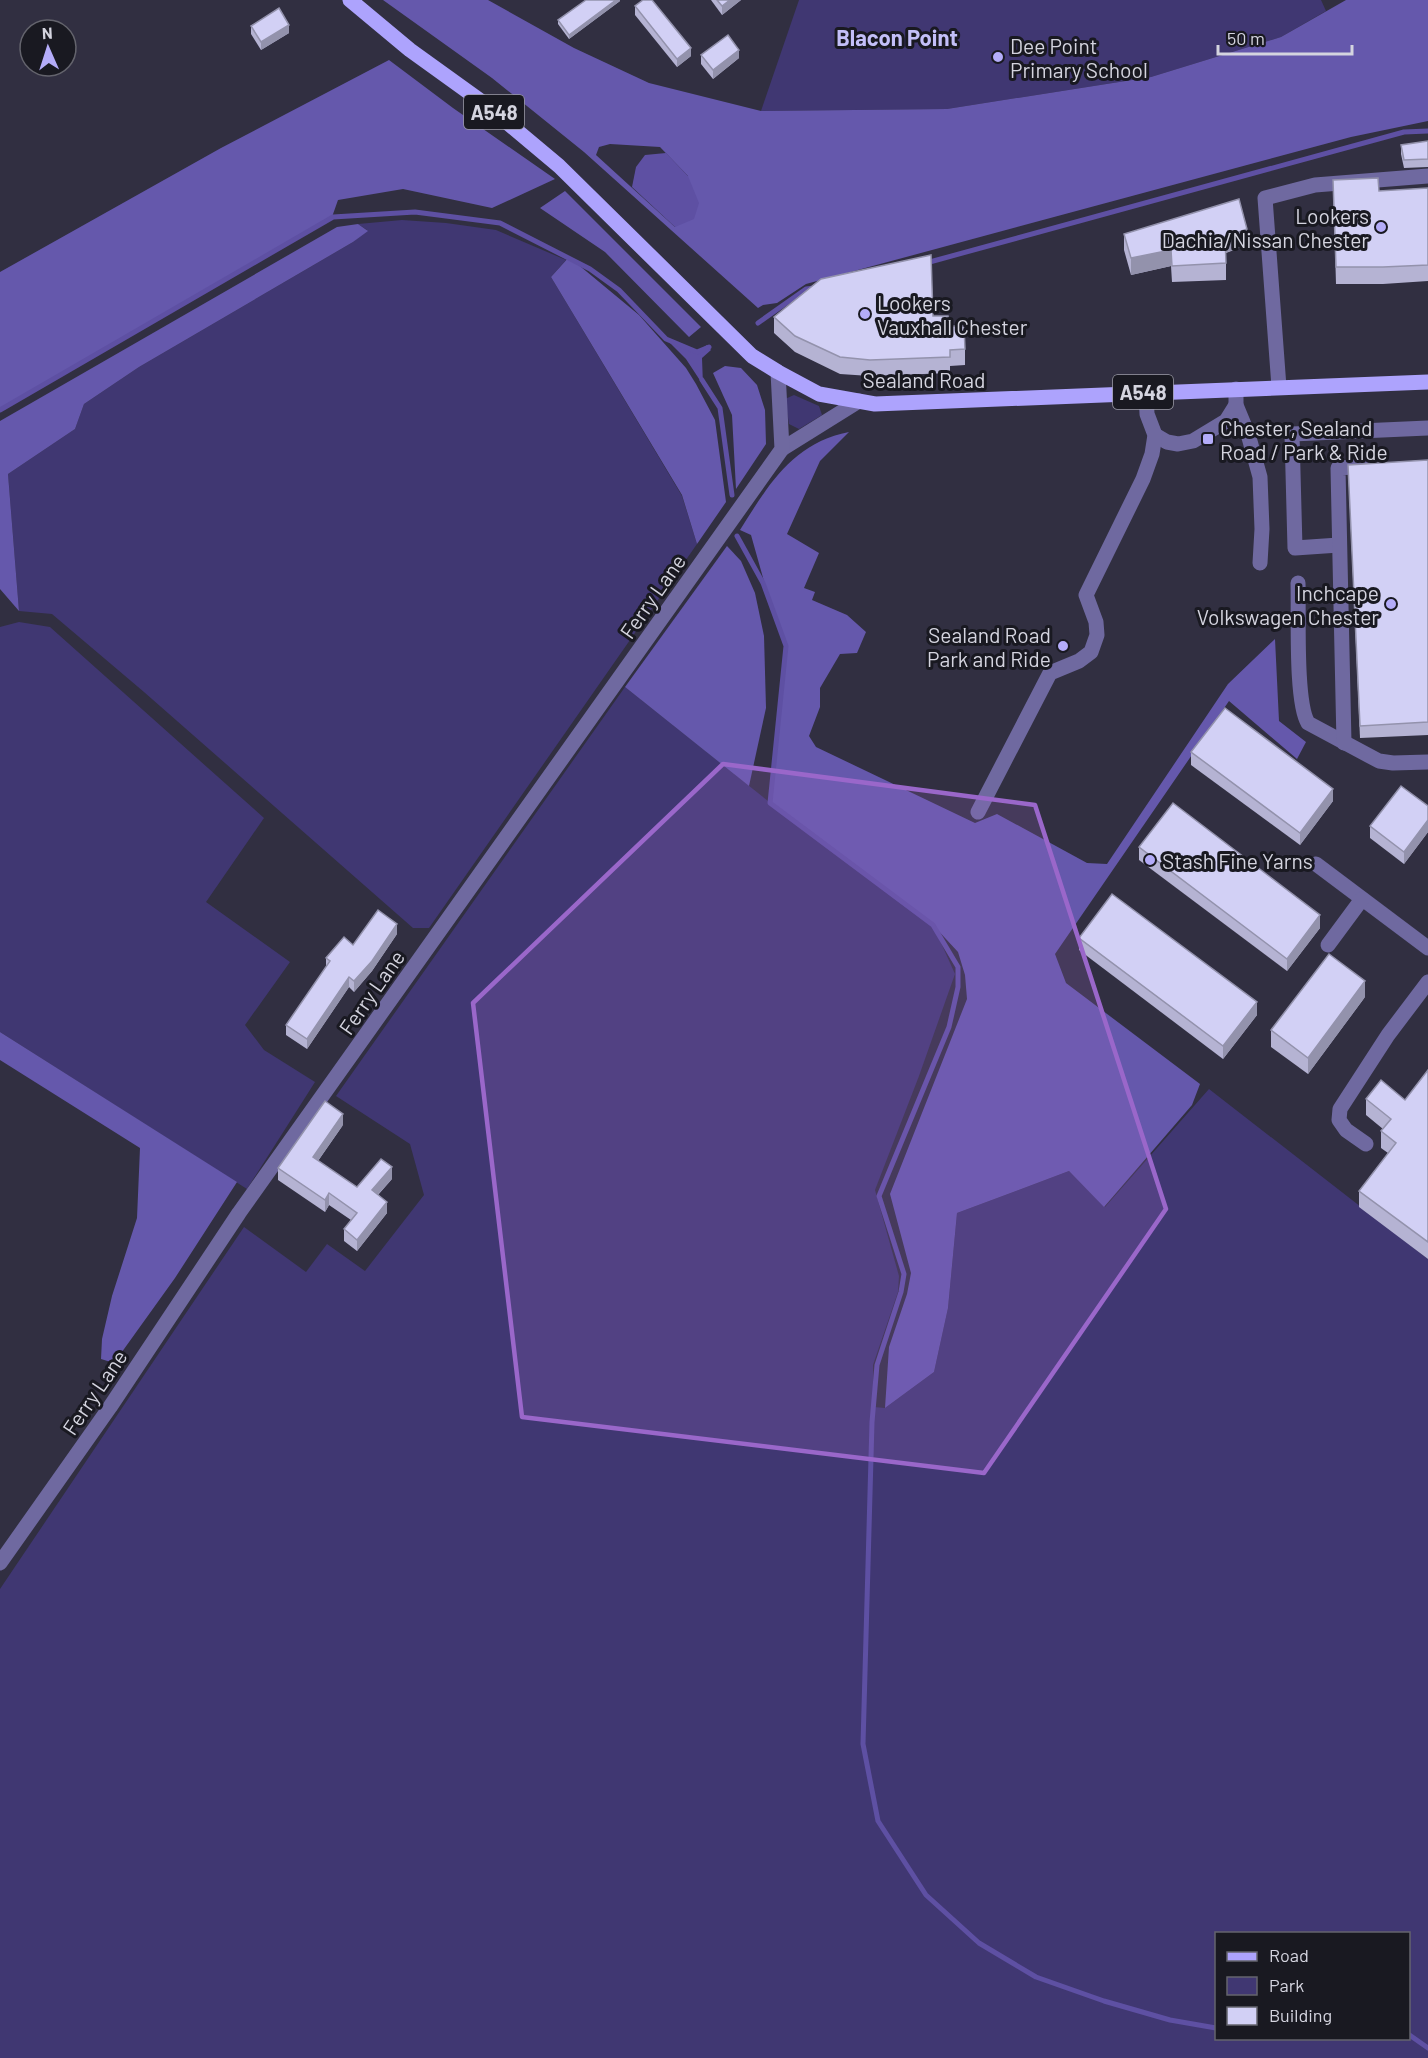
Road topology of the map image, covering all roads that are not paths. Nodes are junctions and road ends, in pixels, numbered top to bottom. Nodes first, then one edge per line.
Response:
1 (350, 0) edge
2 (1428, 176) edge
3 (778, 372) junction
4 (1428, 382) edge
5 (1279, 387) junction
6 (1236, 389) junction
7 (1146, 392) junction
8 (859, 401) junction
9 (1236, 405) junction
10 (1428, 428) edge
11 (1155, 435) junction
12 (782, 449) junction
13 (1383, 466) edge
14 (1339, 545) junction
15 (1260, 563) dead end
16 (1298, 583) dead end
17 (1344, 743) junction
18 (1428, 762) edge
19 (978, 812) dead end
20 (1316, 864) dead end
21 (1362, 899) junction
22 (1328, 945) dead end
23 (1428, 948) edge
24 (1428, 982) edge
25 (1366, 1144) dead end
26 (0, 1563) edge

1 - 3 main road, Sealand Road / A548
2 - 5 street
3 - 8 main road, Sealand Road / A548
3 - 12 street
4 - 5 main road, Sealand Road / A548
5 - 6 main road, Sealand Road / A548
6 - 7 main road, Sealand Road / A548
6 - 9 street
7 - 8 main road, Sealand Road / A548
7 - 11 street
8 - 12 street, Ferry Lane
9 - 11 street
9 - 15 street
10 - 14 street
11 - 19 street
12 - 26 street, Ferry Lane
13 - 14 street
14 - 17 street
16 - 17 street
17 - 18 street
20 - 21 street
21 - 22 street
21 - 23 street
24 - 25 street

